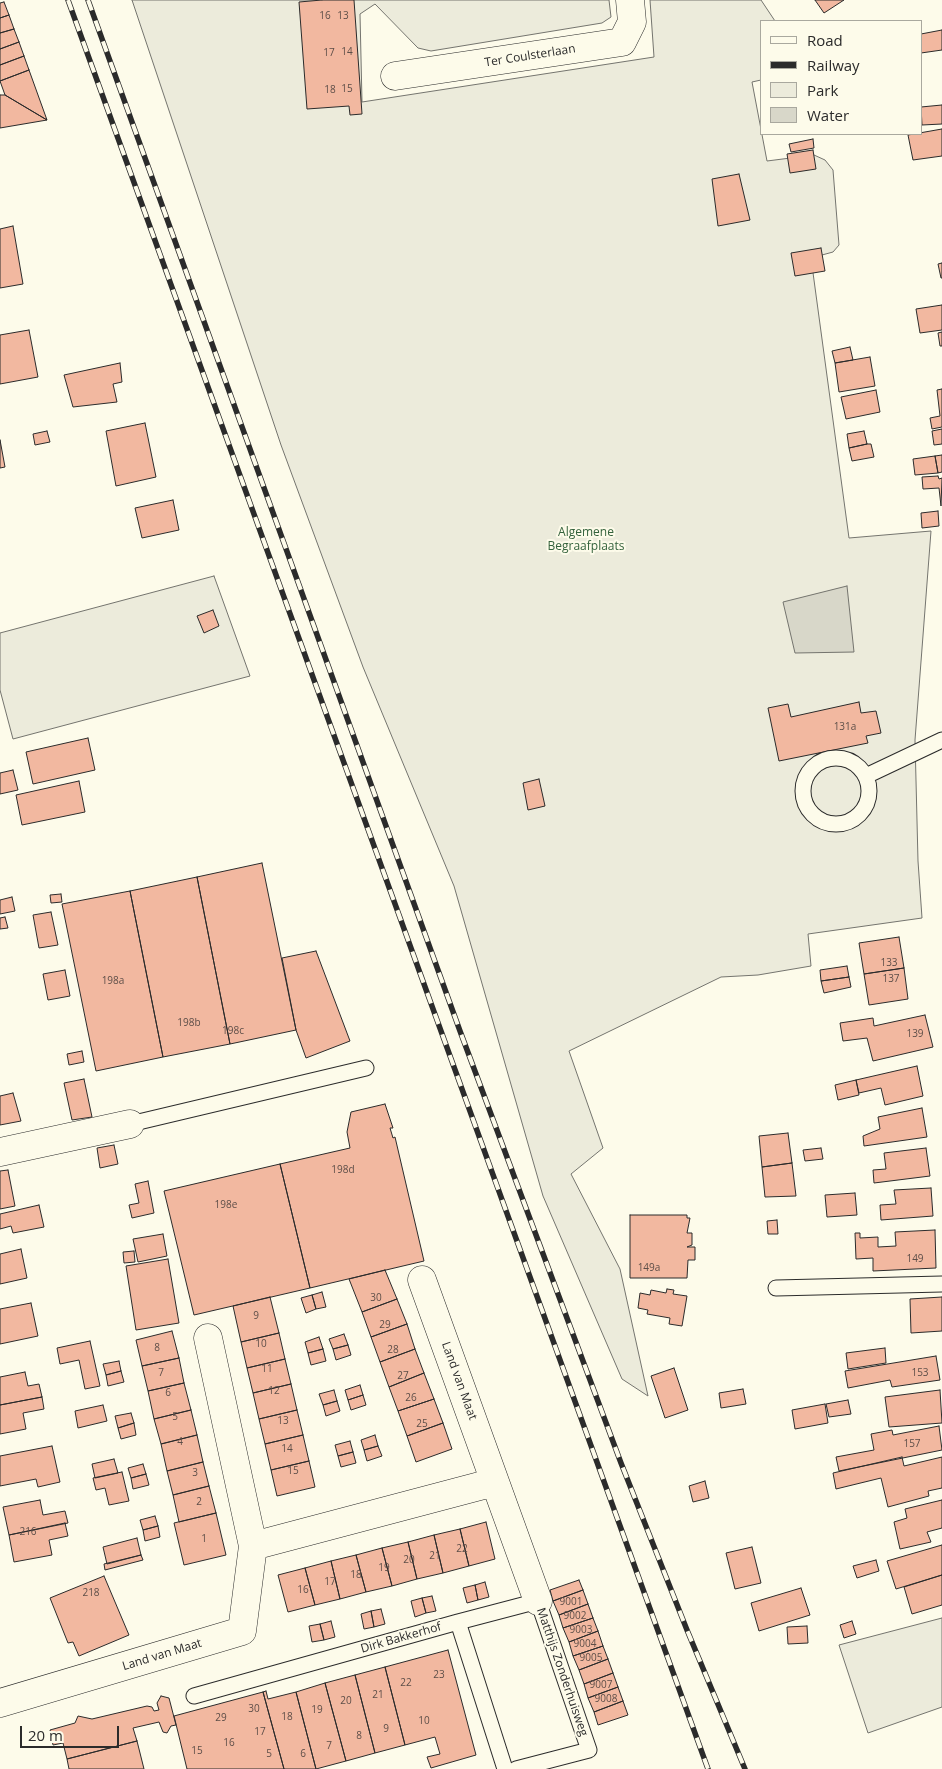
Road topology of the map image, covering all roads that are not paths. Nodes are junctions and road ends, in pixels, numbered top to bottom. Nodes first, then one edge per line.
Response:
1 (630, 0) edge
2 (394, 76) dead end
3 (942, 740) edge
4 (866, 776) junction
5 (366, 1068) dead end
6 (130, 1124) joint
7 (0, 1152) edge
8 (422, 1280) dead end
9 (942, 1284) edge
10 (776, 1288) dead end
11 (208, 1338) dead end
12 (495, 1482) junction
13 (253, 1546) junction
14 (538, 1601) junction
15 (458, 1622) junction
16 (194, 1696) dead end
17 (0, 1703) edge
18 (505, 1769) edge
19 (516, 1769) edge

1 - 2 street, Ter Coulsterlaan
3 - 4 lane
4 - 4 lane
5 - 6 lane
6 - 7 street
8 - 12 street, Land van Maat
9 - 10 lane
11 - 13 street, Land van Maat
12 - 13 street
12 - 14 street, Land van Maat
13 - 17 street, Land van Maat
14 - 15 lane, Matthijs Zonderhuisweg
14 - 19 lane, Matthijs Zonderhuisweg
15 - 16 lane, Dirk Bakkerhof
15 - 18 lane, Dirk Bakkerhof

